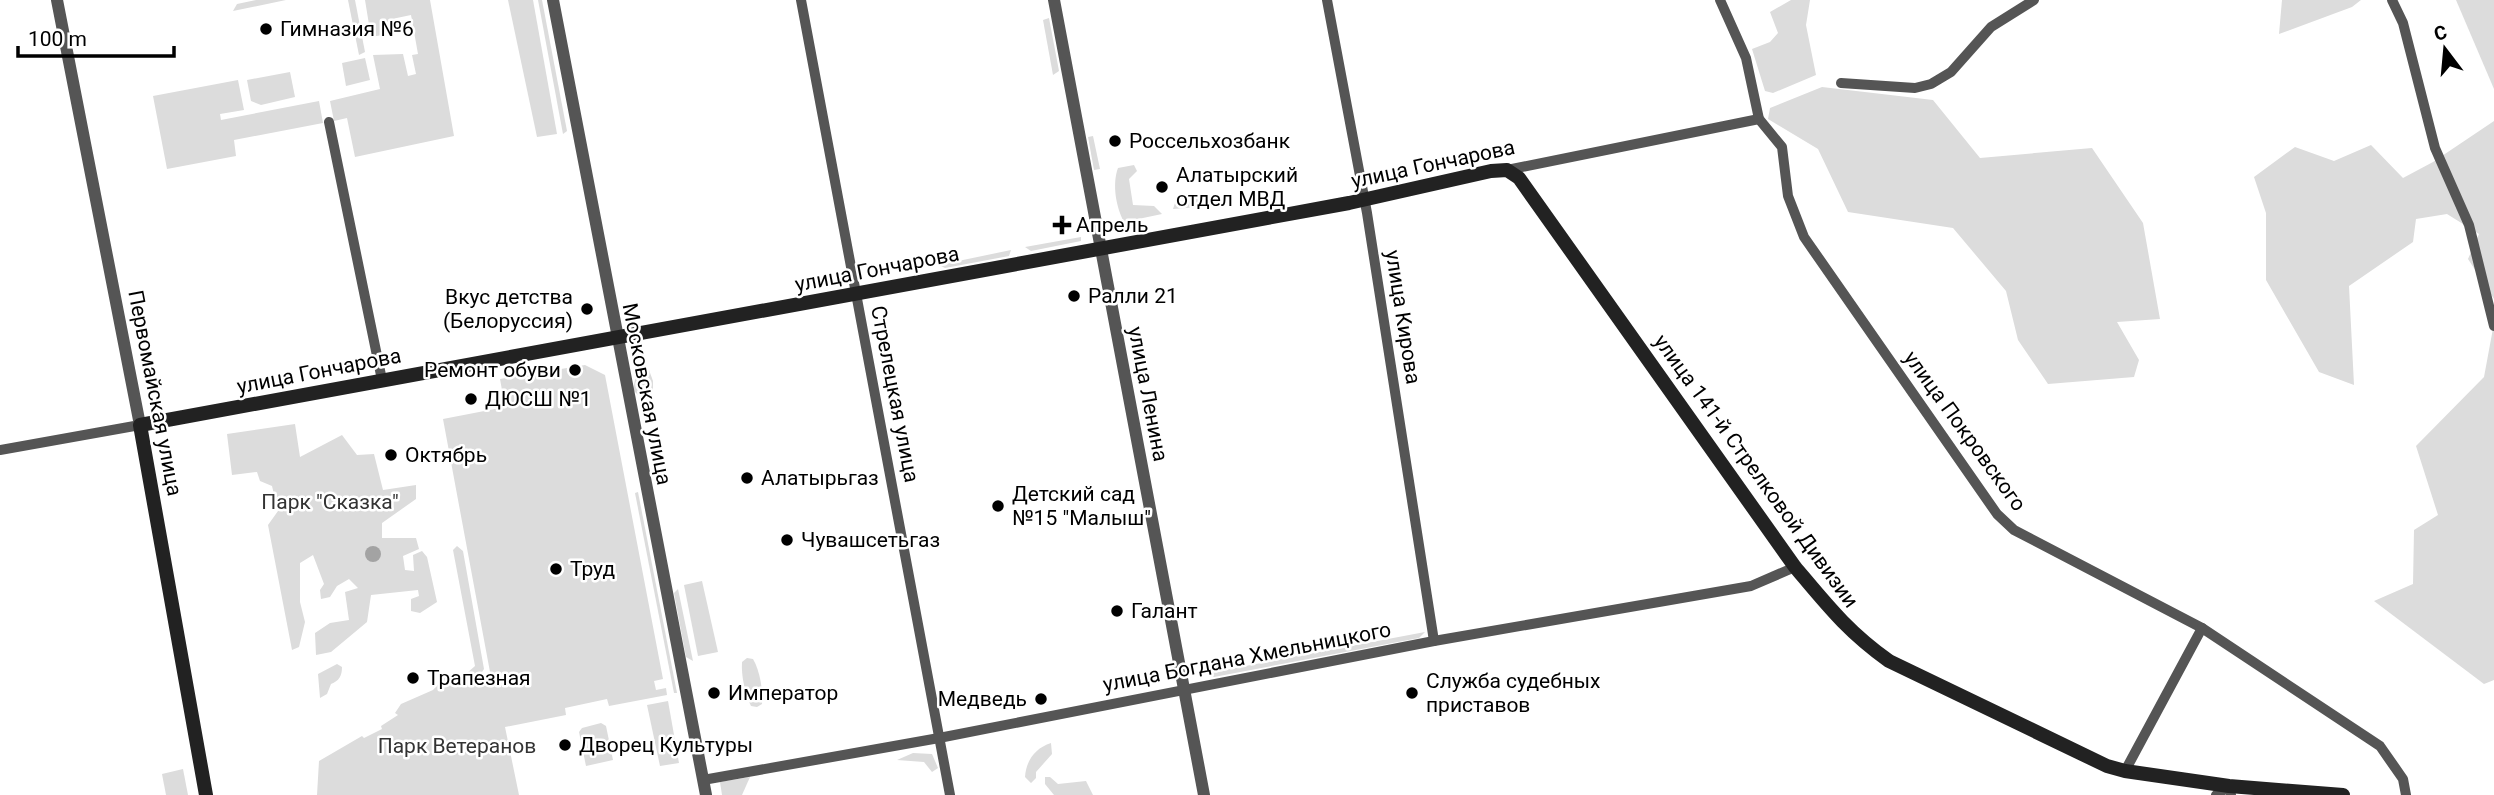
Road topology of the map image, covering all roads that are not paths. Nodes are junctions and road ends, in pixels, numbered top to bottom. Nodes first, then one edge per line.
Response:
1 (57, 0) edge
2 (553, 0) edge
3 (801, 0) edge
4 (1054, 0) edge
5 (1327, 0) edge
6 (1720, 0) edge
7 (2034, 0) edge
8 (2392, 0) edge
9 (1841, 83) dead end
10 (1759, 118) junction
11 (330, 122) dead end
12 (1507, 170) junction
13 (1365, 200) junction
14 (1100, 248) junction
15 (857, 294) junction
16 (2494, 326) edge
17 (617, 339) junction
18 (382, 380) junction
19 (140, 425) junction
20 (0, 450) edge
21 (1795, 567) junction
22 (2202, 628) junction
23 (1434, 640) junction
24 (1184, 689) junction
25 (939, 738) junction
26 (2125, 771) junction
27 (703, 780) junction
28 (2230, 790) edge
29 (206, 795) edge
30 (706, 795) edge
31 (950, 795) edge
32 (1204, 795) edge
33 (2216, 795) edge
34 (2343, 795) edge
35 (2406, 795) edge

1 - 19 street, Первомайская улица
2 - 17 street, Московская улица
3 - 15 street, Стрелецкая улица
4 - 14 street, улица Ленина
5 - 13 street, улица Кирова
6 - 10 street, улица Покровского
7 - 9 street
8 - 16 street
10 - 12 street, улица Гончарова
10 - 22 street, улица Покровского
11 - 18 street
12 - 13 main road, улица Гончарова
12 - 21 main road, улица 141-й Стрелковой Дивизии
13 - 14 main road, улица Гончарова
13 - 23 street, улица Кирова
14 - 15 main road, улица Гончарова
14 - 24 street, улица Ленина
15 - 17 main road, улица Гончарова
15 - 25 street, Стрелецкая улица
17 - 18 main road, улица Гончарова
17 - 27 street, Московская улица
18 - 19 main road, улица Гончарова
19 - 20 street, улица Гончарова
19 - 29 main road, Первомайская улица
21 - 23 street, улица Богдана Хмельницкого
21 - 26 main road, улица 141-й Стрелковой Дивизии
22 - 26 street
22 - 35 street, улица Покровского
23 - 24 street, улица Богдана Хмельницкого
24 - 25 street, улица Богдана Хмельницкого
24 - 32 street, улица Ленина
25 - 27 street, улица Богдана Хмельницкого
25 - 31 street, Стрелецкая улица
26 - 28 main road, улица 141-й Стрелковой Дивизии
27 - 30 street, Московская улица
28 - 33 street
28 - 34 main road, улица 141-й Стрелковой Дивизии

